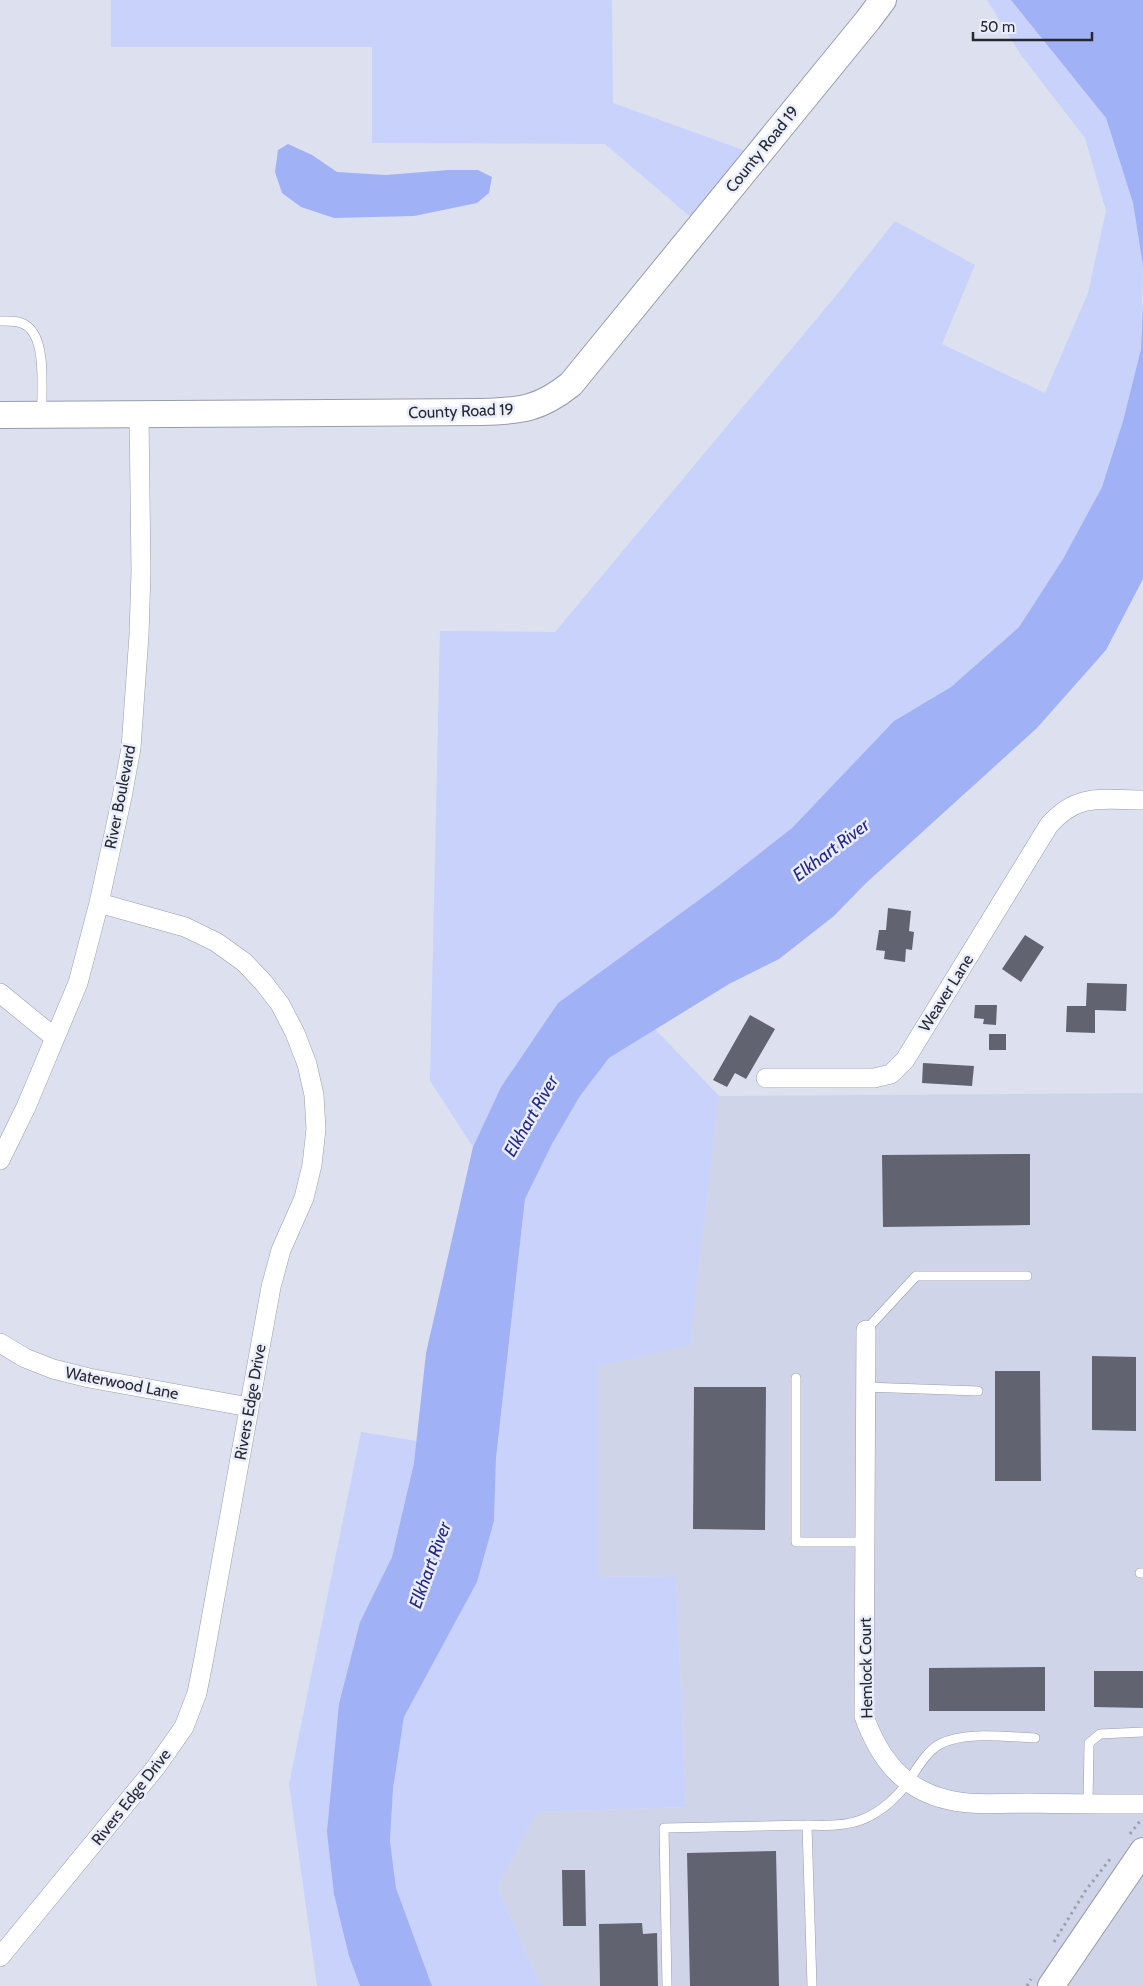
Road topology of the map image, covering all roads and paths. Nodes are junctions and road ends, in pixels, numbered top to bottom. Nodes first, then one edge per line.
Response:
1 (882, 0) edge
2 (0, 320) edge
3 (139, 414) junction
4 (0, 415) edge
5 (42, 415) junction
6 (1143, 800) edge
7 (99, 903) junction
8 (0, 993) edge
9 (55, 1038) junction
10 (766, 1078) dead end
11 (0, 1160) edge
12 (1027, 1276) dead end
13 (866, 1330) joint
14 (0, 1342) edge
15 (796, 1378) dead end
16 (865, 1387) junction
17 (978, 1391) dead end
18 (249, 1407) junction
19 (866, 1542) junction
20 (1143, 1732) edge
21 (1035, 1738) dead end
22 (909, 1782) junction
23 (1088, 1804) junction
24 (1143, 1804) edge
25 (807, 1826) junction
26 (1143, 1851) edge
27 (0, 1957) edge
28 (667, 1986) edge
29 (812, 1986) edge
30 (1051, 1986) edge

1 - 3 street, County Road 19
2 - 5 lane
3 - 5 street, County Road 19
3 - 7 street, River Boulevard
4 - 5 street, County Road 19
6 - 10 street, Weaver Lane
7 - 9 street, River Boulevard
7 - 18 street, Rivers Edge Drive
8 - 9 street
9 - 11 street, River Boulevard
12 - 13 lane
13 - 16 street, Hemlock Court
14 - 18 street, Waterwood Lane
15 - 19 lane
16 - 17 lane
16 - 19 street, Hemlock Court
18 - 27 street, Rivers Edge Drive
19 - 22 street, Hemlock Court
20 - 23 lane
21 - 22 lane
22 - 23 street, Hemlock Court
22 - 25 lane
23 - 24 street, Hemlock Court
25 - 28 lane
25 - 29 lane
26 - 30 street

